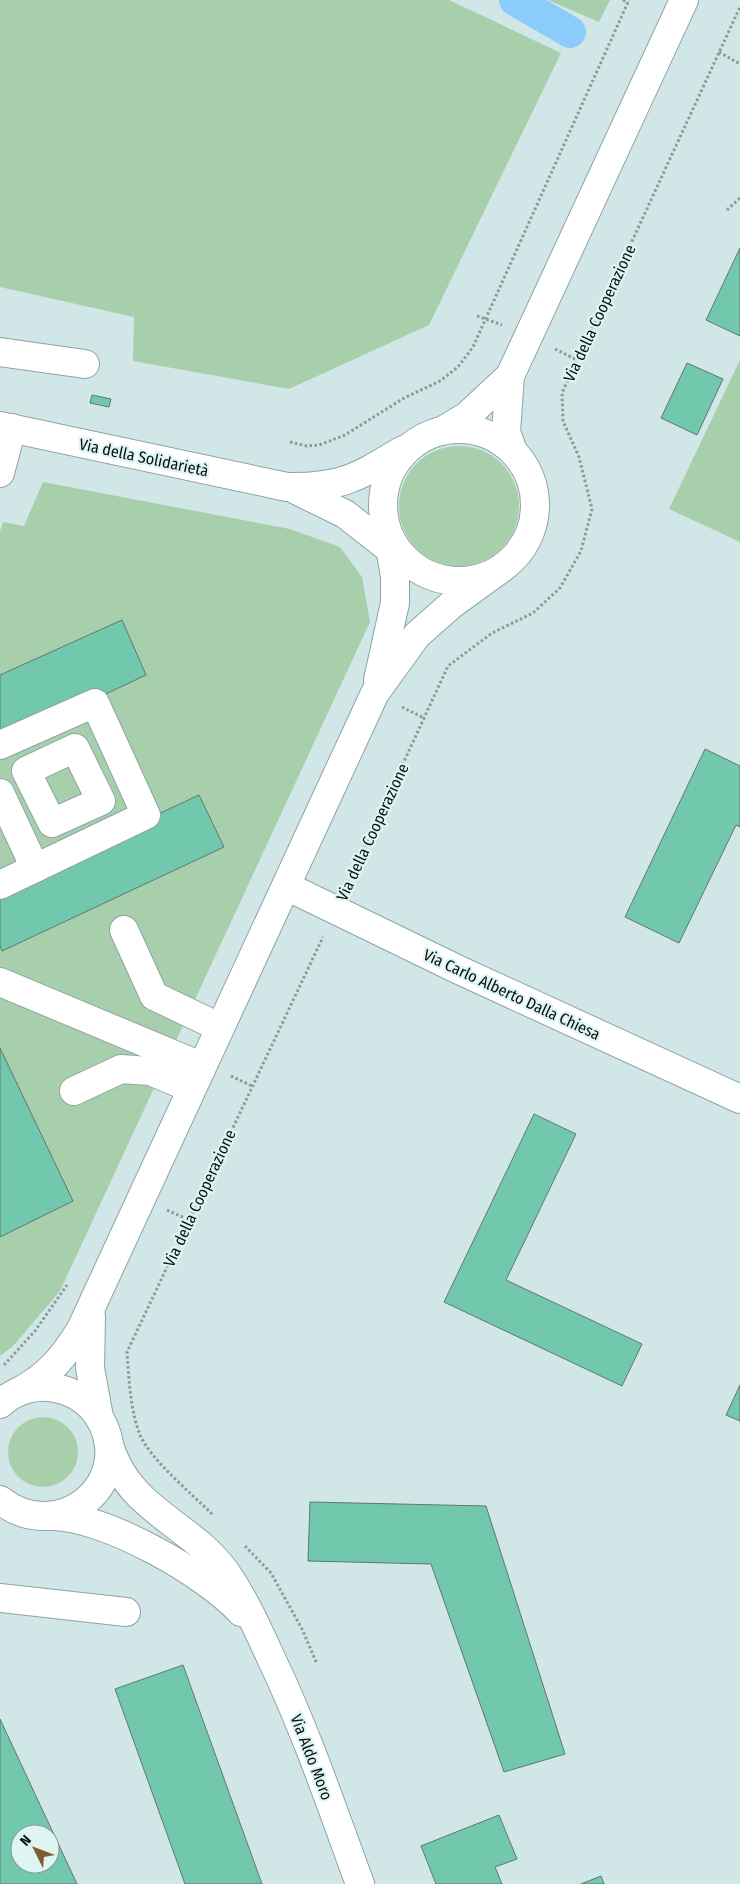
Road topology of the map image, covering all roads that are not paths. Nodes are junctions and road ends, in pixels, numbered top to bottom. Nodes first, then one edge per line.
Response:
1 (684, 0) edge
2 (0, 352) edge
3 (85, 364) dead end
4 (510, 376) junction
5 (6, 427) edge
6 (441, 432) junction
7 (415, 443) junction
8 (512, 451) junction
9 (0, 473) edge
10 (288, 487) junction
11 (388, 538) junction
12 (502, 568) junction
13 (375, 693) junction
14 (38, 728) junction
15 (0, 745) edge
16 (53, 758) junction
17 (120, 758) junction
18 (87, 773) junction
19 (39, 797) junction
20 (3, 806) edge
21 (77, 812) junction
22 (91, 841) junction
23 (35, 868) junction
24 (0, 885) edge
25 (286, 886) junction
26 (124, 930) dead end
27 (0, 982) edge
28 (219, 1028) junction
29 (196, 1077) junction
30 (74, 1091) dead end
31 (740, 1099) edge
32 (92, 1307) junction
33 (10, 1398) edge
34 (103, 1429) junction
35 (4, 1504) edge
36 (51, 1516) junction
37 (0, 1598) edge
38 (126, 1612) dead end
39 (259, 1631) junction
40 (360, 1884) edge

1 - 4 street
2 - 3 street
4 - 6 street
4 - 8 street
5 - 9 street
5 - 10 street, Via della Solidarietà
6 - 7 street
6 - 8 street
7 - 10 street, Via della Solidarietà
7 - 11 street
8 - 12 street
10 - 11 street, Via della Solidarietà
11 - 12 street
11 - 13 street
12 - 13 street
13 - 25 street
14 - 15 street
14 - 16 street
14 - 17 street
16 - 18 street
16 - 19 street
17 - 18 street
17 - 22 street
18 - 21 street
19 - 20 street
19 - 21 street
20 - 23 street
21 - 22 street
22 - 23 street
23 - 24 street
25 - 28 street
25 - 31 street, Via Carlo Alberto Dalla Chiesa
26 - 28 street
27 - 29 street
28 - 29 street
29 - 30 street
29 - 32 street
32 - 33 street
32 - 34 street
33 - 34 street
34 - 36 street
34 - 39 street, Via Aldo Moro
35 - 36 street, Via Aldo Moro
36 - 39 street, Via Aldo Moro
37 - 38 street
39 - 40 street, Via Aldo Moro

